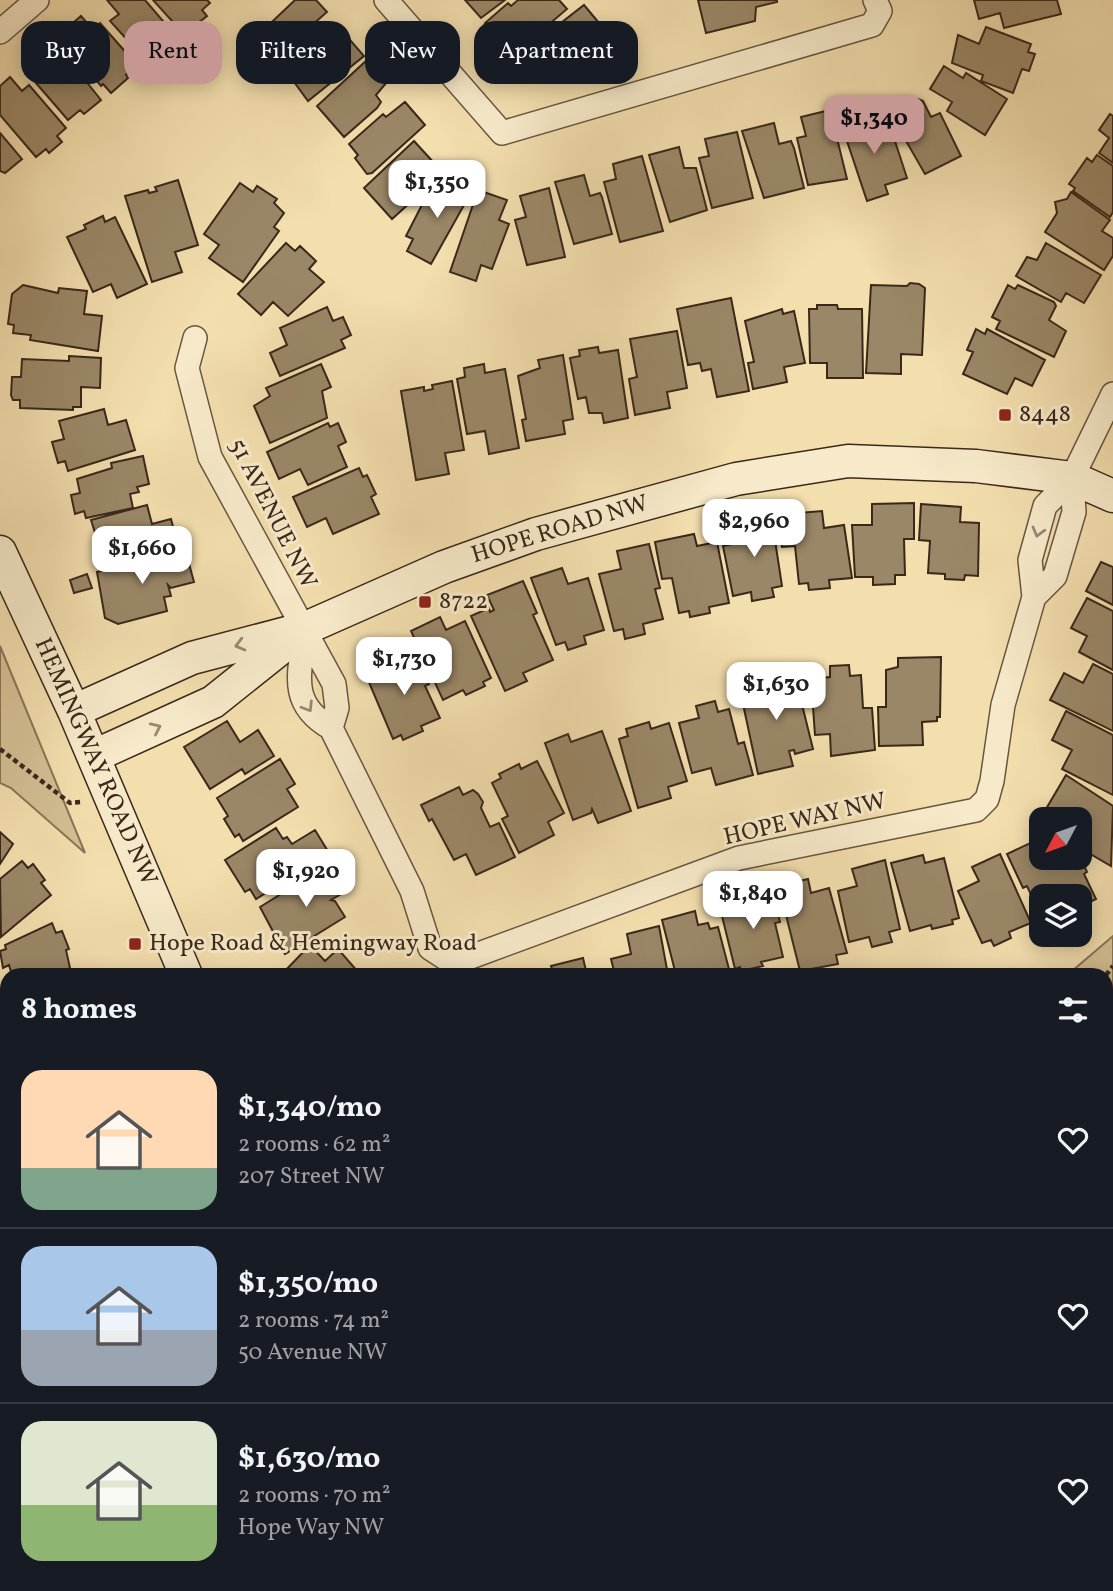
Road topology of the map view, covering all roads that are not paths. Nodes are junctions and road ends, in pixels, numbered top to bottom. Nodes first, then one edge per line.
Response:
1 (37, 0) edge
2 (386, 0) edge
3 (875, 0) edge
4 (0, 32) edge
5 (195, 338) dead end
6 (1113, 394) edge
7 (1072, 478) junction
8 (1113, 496) edge
9 (0, 552) edge
10 (306, 628) junction
11 (74, 711) junction
12 (331, 728) junction
13 (94, 756) junction
14 (183, 968) edge

1 - 4 street
2 - 3 street
5 - 10 street, 51 AVENUE NW
6 - 7 street, HOPE WAY NW
7 - 8 street, HOPE ROAD NW
7 - 10 street, HOPE ROAD NW
7 - 12 street, HOPE WAY NW
9 - 11 street, HEMINGWAY ROAD NW
10 -> 11 street, HOPE ROAD NW
10 - 12 street
10 -> 12 street, HOPE WAY NW
13 -> 10 street, HOPE ROAD NW
11 - 13 street, HEMINGWAY ROAD NW
13 - 14 street, HEMINGWAY ROAD NW

